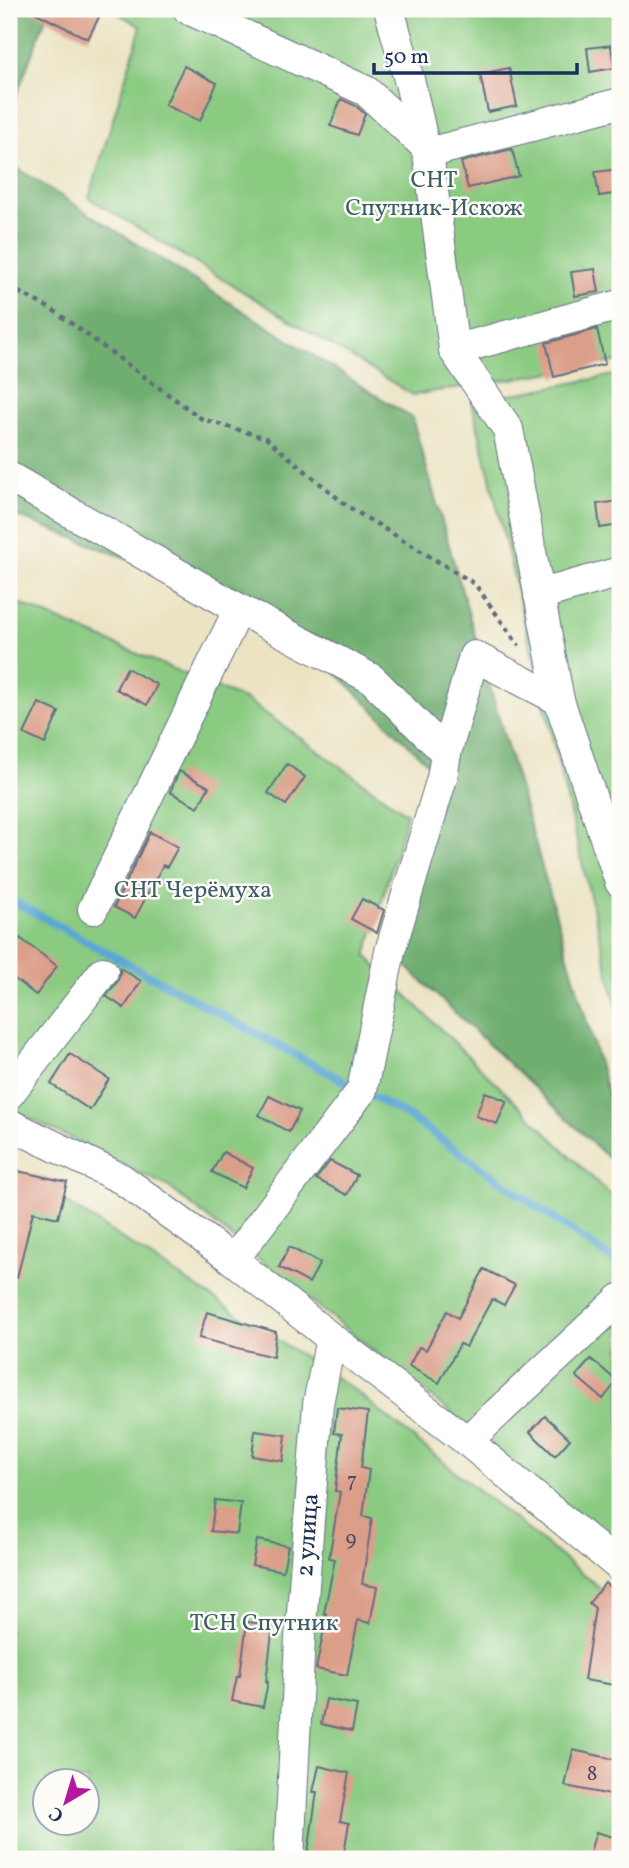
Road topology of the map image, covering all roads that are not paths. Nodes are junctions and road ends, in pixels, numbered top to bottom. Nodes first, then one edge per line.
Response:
1 (188, 9) edge
2 (390, 9) edge
3 (620, 103) edge
4 (426, 149) junction
5 (620, 305) edge
6 (454, 350) junction
7 (9, 477) edge
8 (620, 572) edge
9 (539, 595) junction
10 (239, 609) junction
11 (559, 700) junction
12 (446, 753) junction
13 (620, 882) edge
14 (93, 909) dead end
15 (103, 972) dead end
16 (9, 1094) edge
17 (9, 1124) edge
18 (233, 1260) junction
19 (620, 1299) edge
20 (331, 1338) junction
21 (467, 1441) junction
22 (620, 1567) edge
23 (289, 1859) edge

1 - 4 street
2 - 4 street
3 - 4 street
4 - 6 street
5 - 6 street
6 - 9 street
7 - 10 street
8 - 9 street
9 - 11 street
10 - 12 street
10 - 14 street
11 - 12 street
11 - 13 street
12 - 18 street
15 - 16 street
17 - 18 street
18 - 20 street
19 - 21 street
20 - 21 street
20 - 23 street, 2 улица
21 - 22 street

